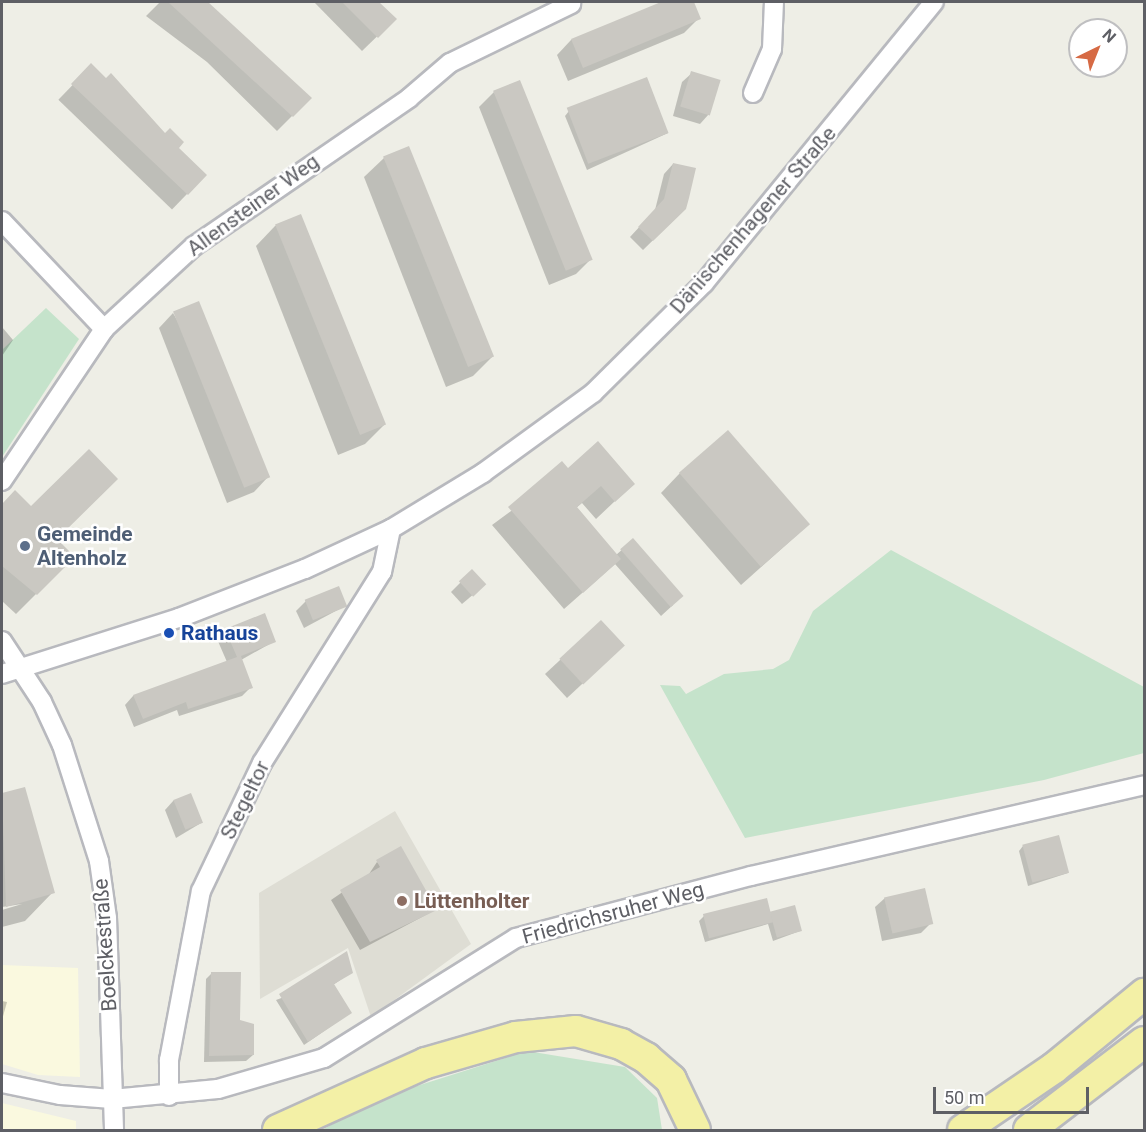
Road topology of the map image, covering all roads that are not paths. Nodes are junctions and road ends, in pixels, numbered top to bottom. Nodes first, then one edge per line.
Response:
1 (774, 2) edge
2 (934, 2) edge
3 (571, 4) dead end
4 (753, 93) dead end
5 (2, 221) edge
6 (104, 329) junction
7 (2, 481) edge
8 (391, 529) junction
9 (2, 641) edge
10 (22, 668) junction
11 (2, 674) edge
12 (1144, 785) edge
13 (1144, 994) edge
14 (1144, 1042) edge
15 (1109, 1072) junction
16 (2, 1083) edge
17 (169, 1096) junction
18 (112, 1099) junction
19 (114, 1131) edge
20 (278, 1131) edge
21 (695, 1131) edge
22 (963, 1131) edge
23 (1029, 1131) edge
24 (1061, 1131) edge

1 - 4 street
2 - 8 street, Dänischenhagener Straße
3 - 6 street, Allensteiner Weg
5 - 6 street
6 - 7 street, Allensteiner Weg
8 - 10 street, Dänischenhagener Straße
8 - 17 street, Stegeltor
9 - 10 street, Boelckestraße
10 - 11 street, Dänischenhagener Straße
10 - 18 street, Boelckestraße
12 - 17 street, Friedrichsruher Weg
13 - 22 highway
14 - 15 highway
15 - 23 highway
15 - 24 highway
16 - 18 street, Friedrichsruher Weg
17 - 18 street, Friedrichsruher Weg
18 - 19 street, Boelckestraße
20 - 21 highway

